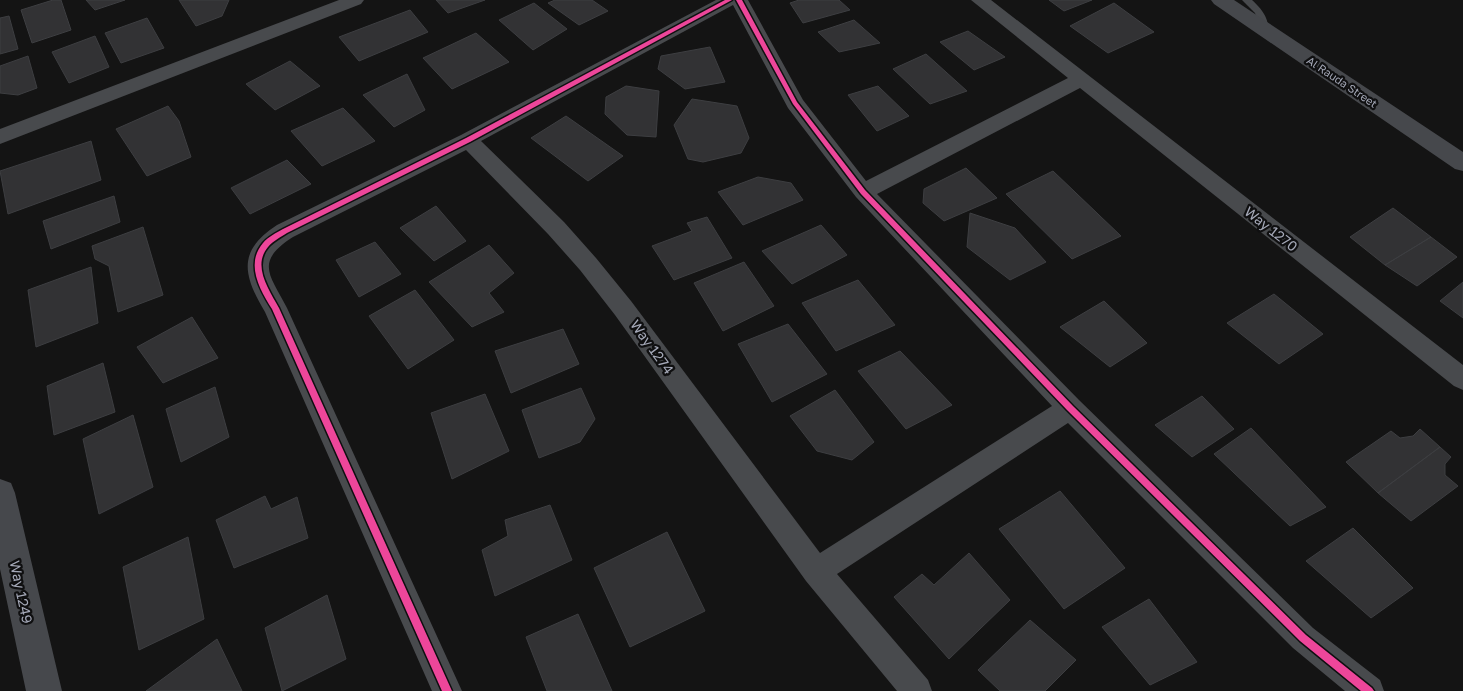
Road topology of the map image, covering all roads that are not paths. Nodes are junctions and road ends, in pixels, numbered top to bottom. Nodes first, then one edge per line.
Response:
1 (355, 0) edge
2 (729, 0) edge
3 (739, 0) edge
4 (980, 0) edge
5 (1221, 0) edge
6 (1247, 0) edge
7 (1264, 30) junction
8 (1080, 80) junction
9 (0, 138) edge
10 (468, 140) junction
11 (1463, 163) edge
12 (863, 192) junction
13 (1463, 379) edge
14 (1070, 408) junction
15 (0, 493) edge
16 (816, 570) junction
17 (44, 691) edge
18 (447, 691) edge
19 (917, 691) edge
20 (1369, 691) edge

1 - 9 street
2 - 10 street
3 - 12 street
4 - 8 street, Way 1270
5 - 7 main road, Al Rauda Street
6 - 7 lane
7 - 11 main road, Al Rauda Street
8 - 12 street
8 - 13 street, Way 1270
10 - 16 street, Way 1274
10 - 18 street
12 - 14 street
14 - 16 street
14 - 20 street
15 - 17 main road, Way 1249
16 - 19 street, Way 1274

